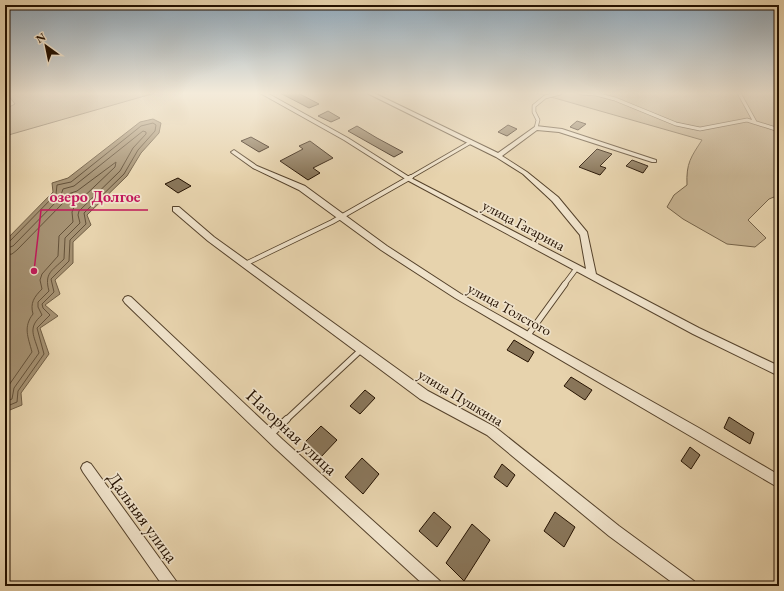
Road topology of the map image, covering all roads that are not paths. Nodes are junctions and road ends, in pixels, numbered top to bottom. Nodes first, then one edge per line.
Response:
1 (313, 121) edge
2 (426, 121) edge
3 (538, 121) edge
4 (668, 121) edge
5 (744, 121) edge
6 (749, 121) edge
7 (755, 122) joint
8 (536, 128) junction
9 (779, 130) edge
10 (470, 142) junction
11 (234, 152) dead end
12 (498, 156) junction
13 (654, 161) dead end
14 (409, 180) junction
15 (176, 209) dead end
16 (342, 218) junction
17 (246, 264) junction
18 (576, 268) junction
19 (592, 276) junction
20 (128, 300) dead end
21 (528, 335) junction
22 (362, 349) junction
23 (779, 371) edge
24 (270, 435) junction
25 (86, 468) dead end
26 (779, 482) edge
27 (171, 586) edge
28 (435, 586) edge
29 (689, 586) edge

1 - 14 street, улица Гагарина
2 - 10 street
3 - 8 lane
4 - 5 lane
6 - 7 lane
7 - 9 lane
8 - 12 street
8 - 13 street
10 - 12 street
10 - 14 lane
11 - 16 street, улица Толстого
12 - 19 street
14 - 16 lane
14 - 18 street, улица Гагарина
15 - 17 street, улица Пушкина
16 - 17 lane
16 - 21 street, улица Толстого
17 - 22 street, улица Пушкина
18 - 19 street, улица Гагарина
18 - 21 lane
19 - 23 street, улица Гагарина
20 - 24 street, Нагорная улица
21 - 26 street, улица Толстого
22 - 24 lane
22 - 29 street, улица Пушкина
24 - 28 street, Нагорная улица
25 - 27 street, Дальняя улица

